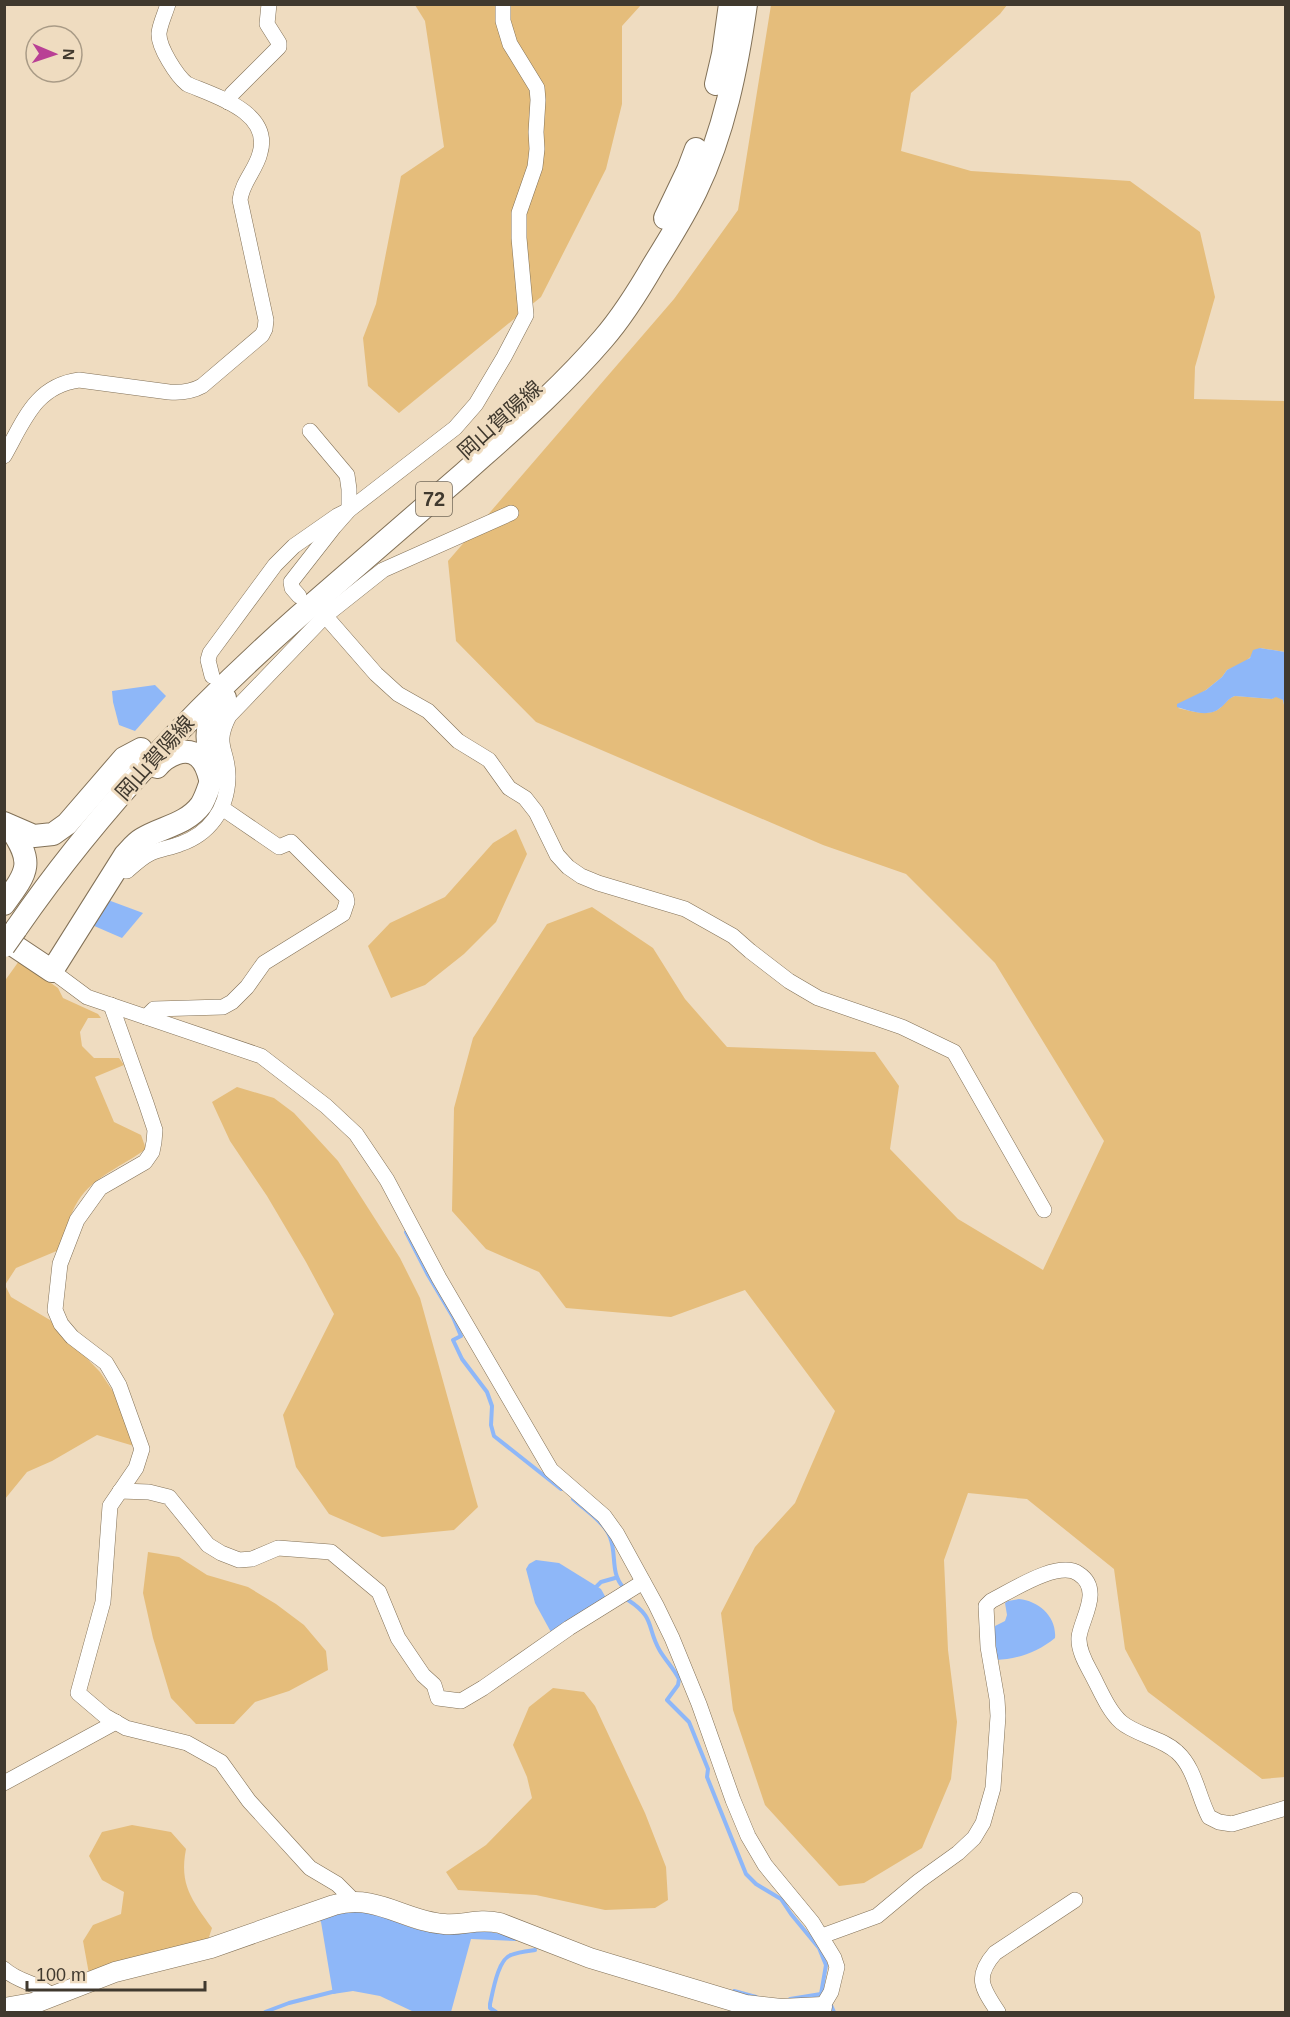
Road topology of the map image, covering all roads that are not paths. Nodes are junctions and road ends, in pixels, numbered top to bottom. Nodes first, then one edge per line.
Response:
1 (168, 4) edge
2 (268, 4) edge
3 (503, 4) edge
4 (730, 4) edge
5 (746, 4) edge
6 (228, 102) junction
7 (310, 431) dead end
8 (4, 456) edge
9 (349, 510) junction
10 (511, 513) dead end
11 (310, 607) junction
12 (212, 676) junction
13 (141, 749) junction
14 (210, 778) junction
15 (222, 808) junction
16 (7, 825) edge
17 (68, 858) junction
18 (116, 869) junction
19 (4, 904) edge
20 (7, 933) edge
21 (52, 970) junction
22 (111, 1005) junction
23 (146, 1017) junction
24 (1044, 1210) dead end
25 (120, 1491) junction
26 (643, 1582) junction
27 (116, 1722) junction
28 (4, 1783) edge
29 (1286, 1808) edge
30 (1075, 1900) dead end
31 (354, 1901) junction
32 (822, 1936) junction
33 (4, 1969) edge
34 (53, 1997) junction
35 (825, 2004) edge
36 (4, 2008) edge
37 (998, 2013) edge

1 - 6 street
2 - 6 street
3 - 9 street
4 - 11 main road, 岡山賀陽線 / 72
5 - 11 main road, 岡山賀陽線 / 72
6 - 8 street
7 - 9 street
9 - 11 street
9 - 12 street
10 - 11 street
11 - 12 main road, 岡山賀陽線 / 72
11 - 14 main road, 岡山賀陽線 / 72
11 - 15 street
11 - 17 main road, 岡山賀陽線 / 72
11 - 24 street
12 - 13 main road, 岡山賀陽線 / 72
13 - 16 main road, 岡山賀陽線 / 72
13 - 20 main road, 岡山賀陽線 / 72
14 - 17 main road, 岡山賀陽線 / 72
14 - 18 main road, 岡山賀陽線 / 72
15 - 18 street
15 - 23 street
16 - 19 main road, 岡山賀陽線 / 72
17 - 20 main road, 岡山賀陽線 / 72
18 - 21 main road, 岡山賀陽線 / 72
20 - 21 main road
21 - 22 street
22 - 23 street
22 - 25 street
23 - 26 street
25 - 26 street
25 - 27 street
26 - 32 street
27 - 28 street
27 - 31 street
29 - 32 street
30 - 37 street
31 - 34 street
31 - 35 street
32 - 35 street
33 - 34 street
34 - 36 street

